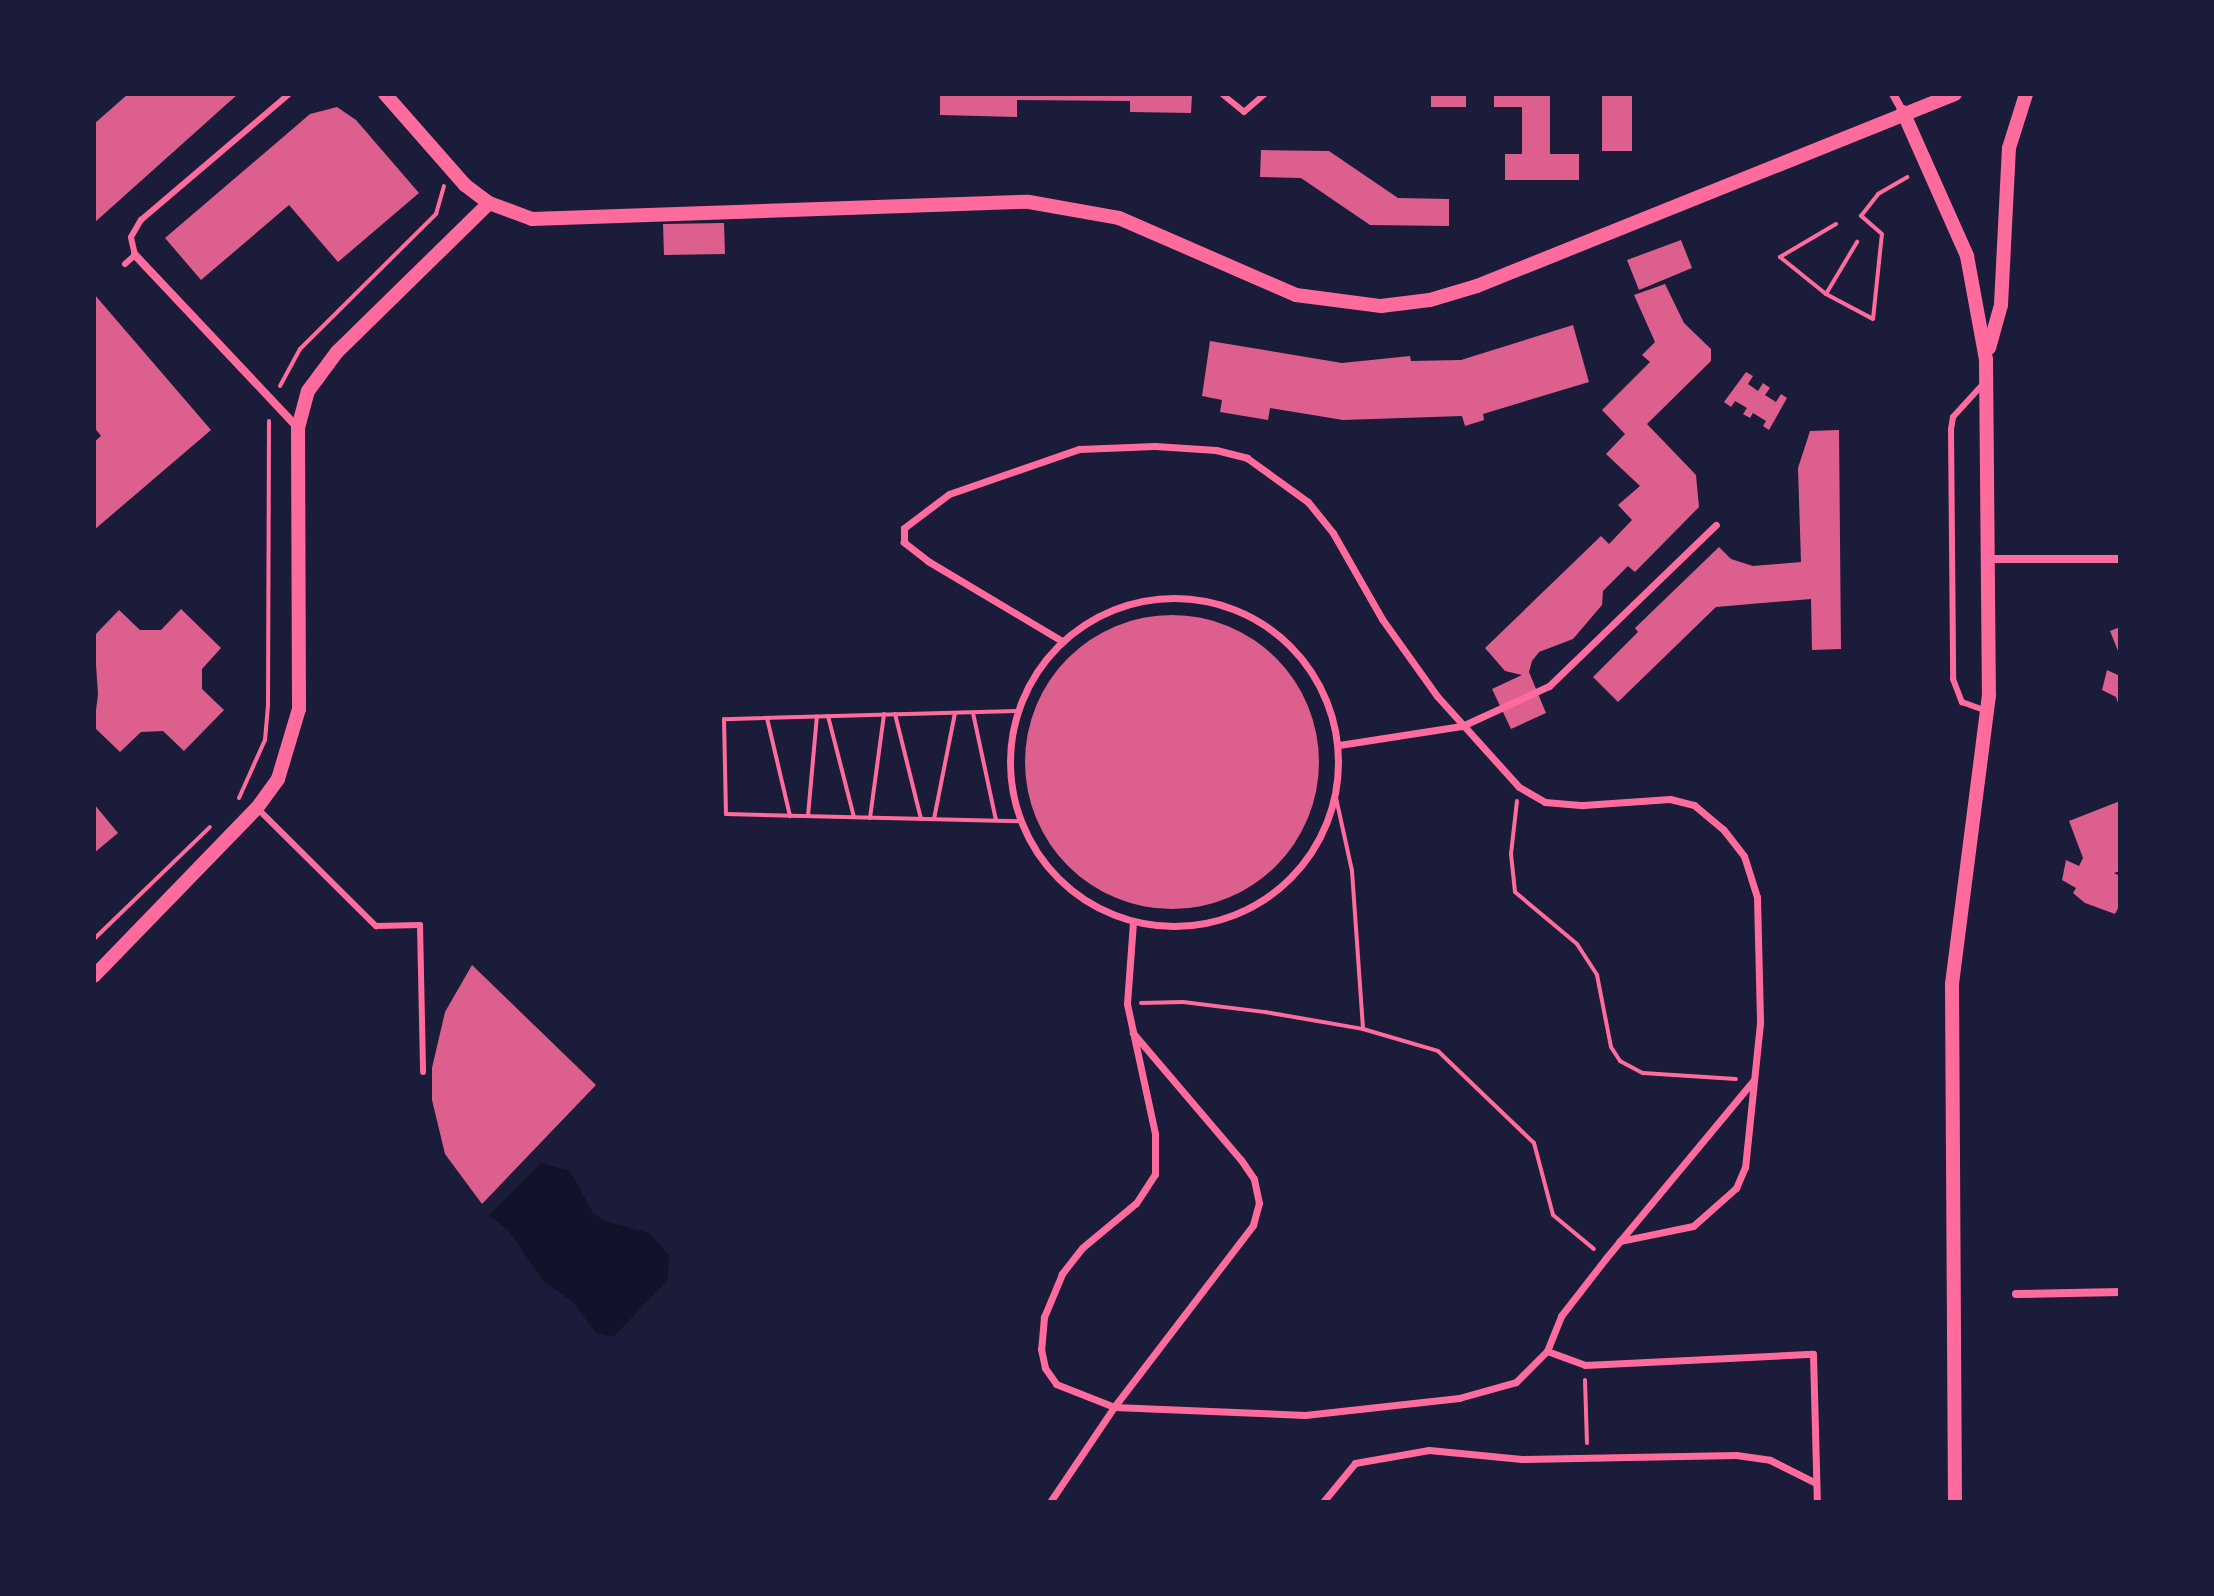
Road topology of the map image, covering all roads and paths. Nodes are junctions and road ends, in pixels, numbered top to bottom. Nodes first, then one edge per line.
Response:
1 (289, 94) edge
2 (385, 94) edge
3 (1222, 94) edge
4 (1265, 94) edge
5 (1893, 94) edge
6 (1955, 94) edge
7 (2026, 94) edge
8 (1903, 112) junction
9 (1908, 177) dead end
10 (489, 203) junction
11 (1836, 224) dead end
12 (1857, 242) dead end
13 (135, 255) junction
14 (125, 264) dead end
15 (1826, 294) junction
16 (1986, 360) junction
17 (1987, 380) junction
18 (298, 428) junction
19 (1716, 525) dead end
20 (1991, 559) junction
21 (2120, 559) edge
22 (1062, 641) junction
23 (1016, 711) junction
24 (972, 712) junction
25 (1988, 712) junction
26 (955, 713) junction
27 (884, 714) junction
28 (895, 714) junction
29 (817, 716) junction
30 (828, 716) junction
31 (767, 718) junction
32 (1462, 726) junction
33 (1339, 745) junction
34 (1519, 787) junction
35 (1336, 798) junction
36 (257, 808) junction
37 (790, 816) junction
38 (808, 816) junction
39 (854, 817) junction
40 (870, 818) junction
41 (921, 819) junction
42 (934, 819) junction
43 (996, 820) junction
44 (1020, 821) junction
45 (1133, 922) junction
46 (94, 976) edge
47 (1127, 1004) junction
48 (1363, 1029) junction
49 (1131, 1031) junction
50 (423, 1072) dead end
51 (1754, 1080) junction
52 (1620, 1241) junction
53 (1606, 1258) junction
54 (2120, 1292) edge
55 (2016, 1294) dead end
56 (1547, 1351) junction
57 (1585, 1365) junction
58 (1114, 1407) junction
59 (1587, 1457) junction
60 (1816, 1483) junction
61 (1050, 1502) edge
62 (1323, 1502) edge
63 (1817, 1502) edge
64 (1955, 1502) edge

1 - 13 lane
2 - 10 street
3 - 4 lane
5 - 8 street
6 - 8 street
7 - 16 street
8 - 10 street
8 - 16 street
9 - 15 path
10 - 18 street
11 - 15 path
12 - 15 path
13 - 14 lane
13 - 18 street
16 - 17 street
17 - 20 street
17 - 25 lane
18 - 36 street
19 - 32 street
20 - 21 street
20 - 25 street
22 - 23 street
22 - 32 street
22 - 33 street
23 - 24 path
23 - 44 street
24 - 26 path
24 - 43 path
25 - 64 street
26 - 28 path
26 - 42 path
27 - 28 path
27 - 30 path
27 - 40 path
28 - 41 path
29 - 30 path
29 - 31 path
29 - 38 path
30 - 39 path
31 - 37 path
31 - 37 path
32 - 33 street
32 - 34 street
33 - 35 street
34 - 51 path
34 - 51 street
35 - 45 street
35 - 48 path
36 - 46 street
36 - 50 lane
37 - 38 path
38 - 39 path
39 - 40 path
40 - 41 path
41 - 42 path
42 - 43 path
43 - 44 path
44 - 45 street
45 - 47 street
47 - 48 path
47 - 49 street
48 - 53 path
49 - 58 street
49 - 58 street
51 - 52 street
51 - 52 street
52 - 53 street
53 - 56 street
54 - 55 street
56 - 57 street
56 - 58 street
57 - 59 path
57 - 60 street
58 - 61 street
59 - 60 street
59 - 62 street
60 - 63 street

